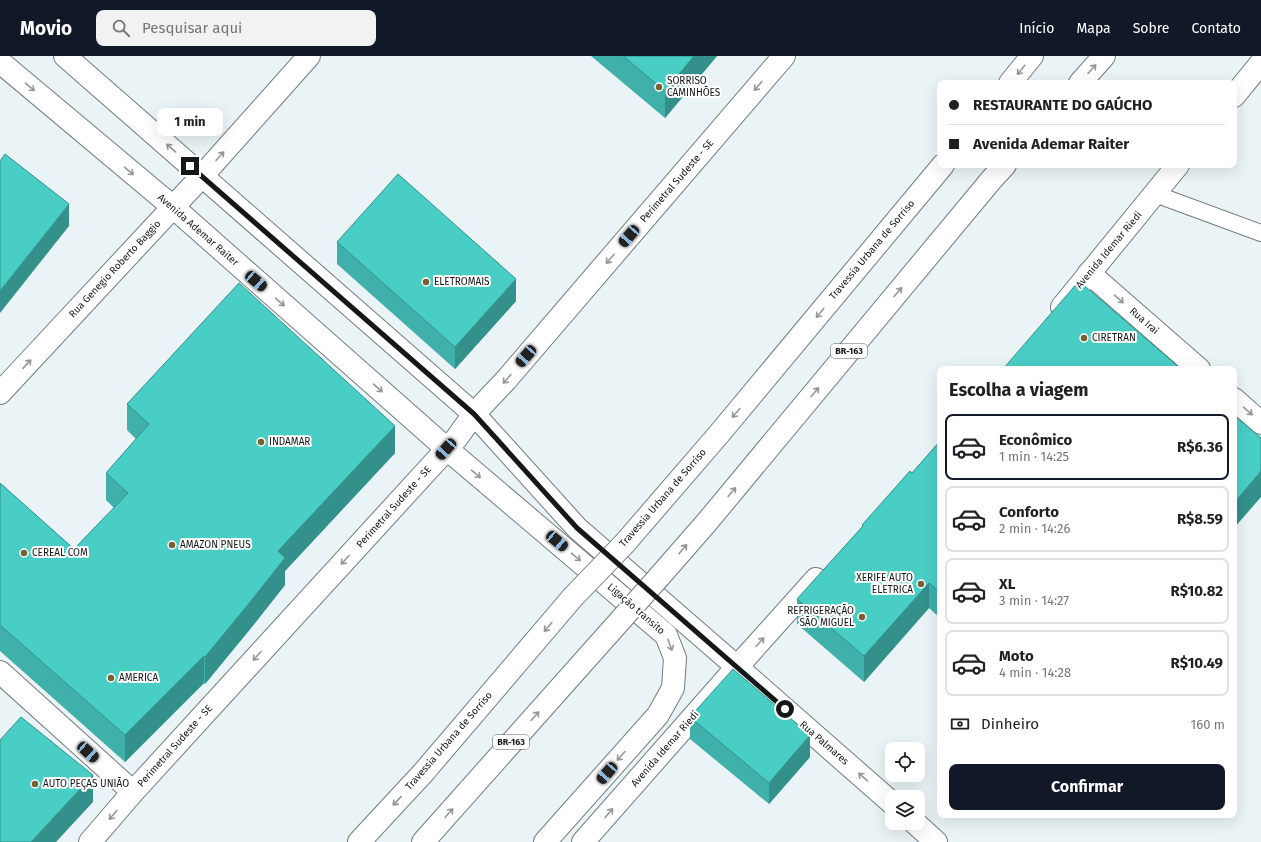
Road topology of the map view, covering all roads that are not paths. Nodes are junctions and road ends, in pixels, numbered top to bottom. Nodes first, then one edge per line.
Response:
1 (65, 56) edge
2 (309, 56) edge
3 (784, 56) edge
4 (1032, 56) edge
5 (1104, 56) edge
6 (0, 62) edge
7 (1261, 63) edge
8 (1012, 80) edge
9 (1083, 80) edge
10 (1237, 92) edge
11 (941, 168) edge
12 (1002, 168) edge
13 (1176, 168) edge
14 (202, 176) junction
15 (1155, 194) junction
16 (172, 207) junction
17 (1261, 233) edge
18 (1089, 273) junction
19 (1047, 324) edge
20 (1196, 366) edge
21 (0, 392) edge
22 (1237, 402) edge
23 (474, 414) junction
24 (1261, 423) edge
25 (446, 449) junction
26 (828, 566) edge
27 (737, 667) junction
28 (0, 672) edge
29 (133, 792) junction
30 (885, 797) edge
31 (922, 830) edge
32 (90, 842) edge
33 (359, 842) edge
34 (423, 842) edge
35 (545, 842) edge
36 (584, 842) edge
37 (936, 842) edge

14 -> 1 main road
14 -> 2 main road, Rua Genegio Roberto Baggio
3 -> 23 main road, Perimetral Sudeste - SE
4 -> 8 main road
9 -> 5 main road
6 -> 16 main road, Avenida Ademar Raiter
7 - 10 main road
11 -> 33 main road, Travessia Urbana de Sorriso, bridge
34 -> 12 main road, BR-163, bridge
13 - 15 main road, Avenida Idemar Riedi
14 - 16 main road, Rua Genegio Roberto Baggio
14 - 23 main road
15 - 17 lane
15 - 18 main road, Avenida Idemar Riedi
21 -> 16 main road, Rua Genegio Roberto Baggio
16 -> 25 main road, Avenida Ademar Raiter
18 - 19 main road, Avenida Idemar Riedi
18 -> 20 main road, Rua Irai
22 -> 24 main road
23 - 25 main road, Perimetral Sudeste - SE
23 - 27 main road, Rua Palmares
25 -> 29 main road, Perimetral Sudeste - SE
25 -> 35 main road, Ligação transito
27 -> 26 main road, Avenida Idemar Riedi
30 -> 27 main road, Rua Palmares
36 -> 27 main road, Avenida Idemar Riedi
28 - 29 main road
29 -> 32 main road, Perimetral Sudeste - SE
31 - 37 main road

